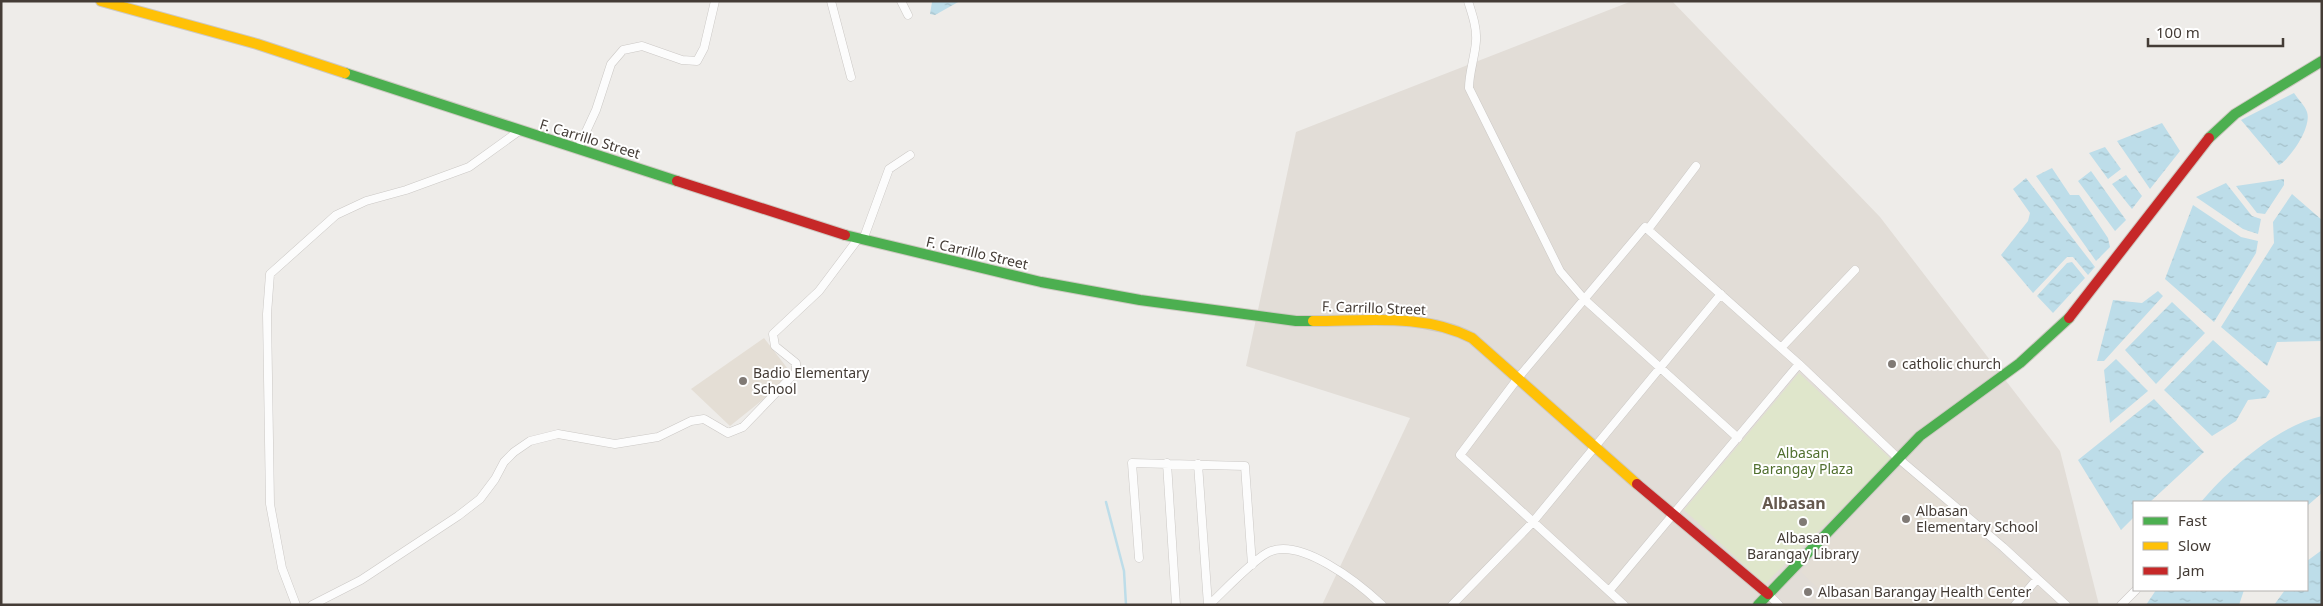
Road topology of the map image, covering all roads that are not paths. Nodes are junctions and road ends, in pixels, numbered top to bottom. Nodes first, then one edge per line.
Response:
1 (100, 1) edge
2 (715, 1) edge
3 (831, 1) edge
4 (901, 1) edge
5 (1468, 1) edge
6 (908, 16) dead end
7 (2322, 61) edge
8 (852, 77) dead end
9 (519, 131) junction
10 (578, 149) junction
11 (910, 156) dead end
12 (1696, 166) dead end
13 (1648, 228) junction
14 (860, 239) junction
15 (1855, 270) dead end
16 (1721, 294) junction
17 (1584, 299) junction
18 (1781, 348) junction
19 (1799, 364) junction
20 (1660, 368) junction
21 (1518, 378) junction
22 (1738, 438) junction
23 (1595, 448) junction
24 (1899, 458) junction
25 (1167, 463) junction
26 (1198, 464) junction
27 (1674, 513) junction
28 (1532, 523) junction
29 (1139, 558) dead end
30 (1252, 566) junction
31 (2038, 579) junction
32 (1609, 591) junction
33 (2135, 591) edge
34 (1768, 594) junction
35 (296, 605) edge
36 (312, 605) edge
37 (1176, 605) edge
38 (1208, 605) edge
39 (1382, 605) edge
40 (1452, 605) edge
41 (1624, 605) edge
42 (1758, 605) edge
43 (1779, 605) edge
44 (2015, 605) edge
45 (2066, 605) edge
46 (2121, 605) edge

1 - 9 street, F. Carrillo Street
2 - 10 street
3 - 8 street
4 - 6 street
5 - 17 street
7 - 24 street
9 - 10 street, F. Carrillo Street
9 - 35 street
10 - 14 street, F. Carrillo Street
11 - 14 street
12 - 13 street
13 - 16 street
13 - 17 street
14 - 21 street, F. Carrillo Street
14 - 36 street
15 - 18 street
16 - 18 street
16 - 20 street
17 - 20 street
17 - 21 street
18 - 19 street
19 - 22 street
19 - 24 street
20 - 22 street
20 - 23 street
21 - 23 street, F. Carrillo Street
21 - 28 street
22 - 27 street
23 - 27 street, F. Carrillo Street
23 - 28 street
24 - 31 street
24 - 34 street
25 - 26 street
25 - 29 street
25 - 37 street
26 - 30 street
26 - 38 street
27 - 32 street
27 - 34 street, F. Carrillo Street
28 - 32 street
28 - 40 street
30 - 38 street
30 - 39 street
31 - 44 street
31 - 45 street
32 - 41 street
33 - 46 street
34 - 42 street
34 - 43 street, F. Carrillo Street

